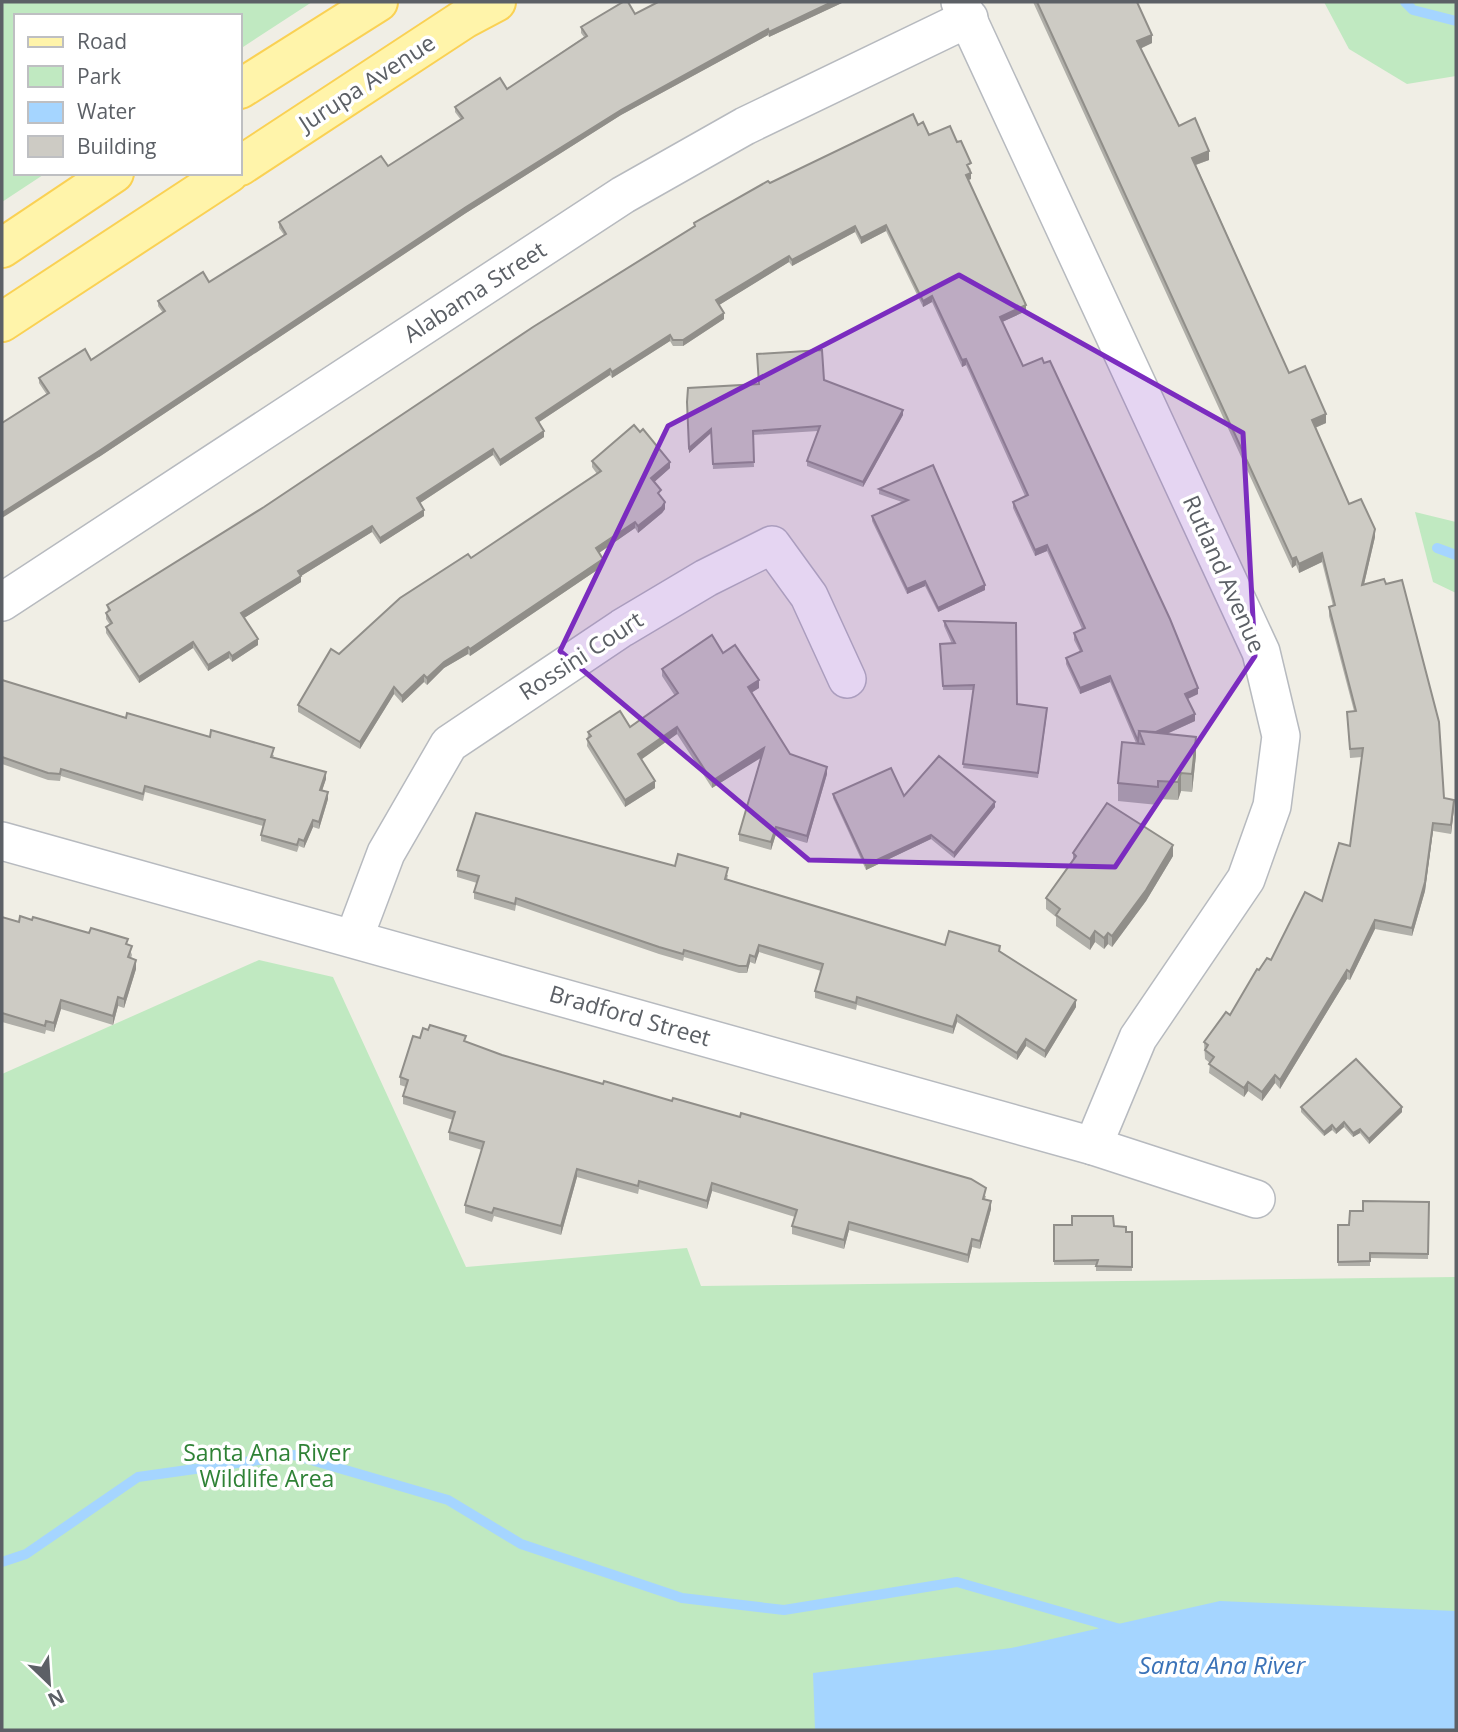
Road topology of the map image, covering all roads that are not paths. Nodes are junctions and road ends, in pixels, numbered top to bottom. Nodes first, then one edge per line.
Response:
1 (378, 2) edge
2 (496, 2) edge
3 (965, 10) edge
4 (242, 88) edge
5 (242, 165) edge
6 (111, 175) edge
7 (226, 175) edge
8 (2, 248) edge
9 (2, 322) edge
10 (2, 602) edge
11 (847, 679) dead end
12 (2, 841) edge
13 (354, 938) junction
14 (1093, 1146) junction
15 (1256, 1199) dead end

1 - 4 main road
2 - 5 main road, Jurupa Avenue
3 - 10 street, Alabama Street
3 - 14 street, Rutland Avenue
6 - 8 main road
7 - 9 main road
11 - 13 street, Rossini Court
12 - 13 street, Bradford Street
13 - 14 street, Bradford Street
14 - 15 street, Bradford Street

